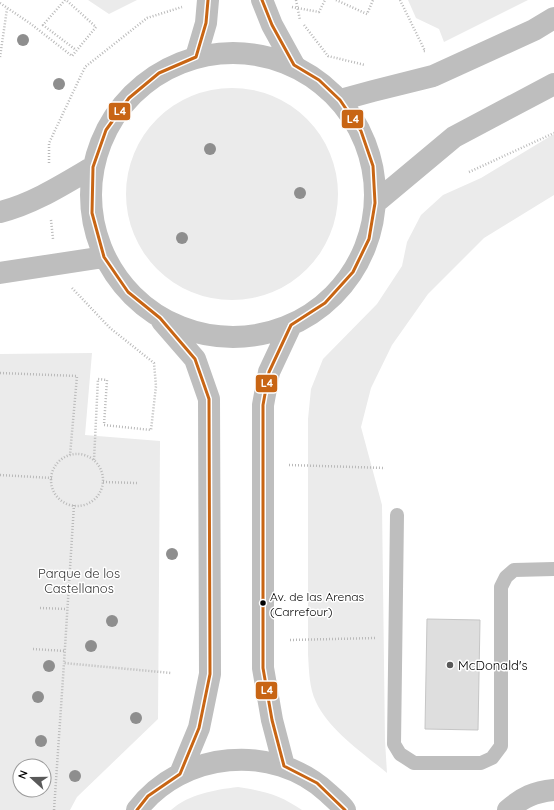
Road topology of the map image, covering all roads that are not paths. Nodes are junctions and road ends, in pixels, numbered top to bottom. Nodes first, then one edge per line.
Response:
1 (208, 0) edge
2 (262, 0) edge
3 (554, 18) edge
4 (196, 57) junction
5 (294, 65) junction
6 (554, 84) edge
7 (340, 100) junction
8 (93, 167) junction
9 (376, 203) junction
10 (0, 212) edge
11 (104, 257) junction
12 (0, 273) edge
13 (160, 318) junction
14 (291, 326) junction
15 (397, 515) dead end
16 (554, 568) edge
17 (284, 766) junction
18 (180, 774) junction
19 (554, 790) edge
20 (137, 810) edge
21 (345, 810) edge
22 (508, 810) edge

1 - 4 main road
2 - 5 main road
3 - 7 main road
4 - 5 main road
4 - 8 main road
5 - 7 main road
6 - 9 main road
7 - 9 main road
8 - 10 main road
8 - 11 main road
9 - 14 main road
11 - 12 main road
11 - 13 main road
13 - 14 main road
13 - 18 main road
14 - 17 main road
15 - 16 lane
17 - 18 main road
17 - 21 main road
18 - 20 main road
19 - 22 main road

